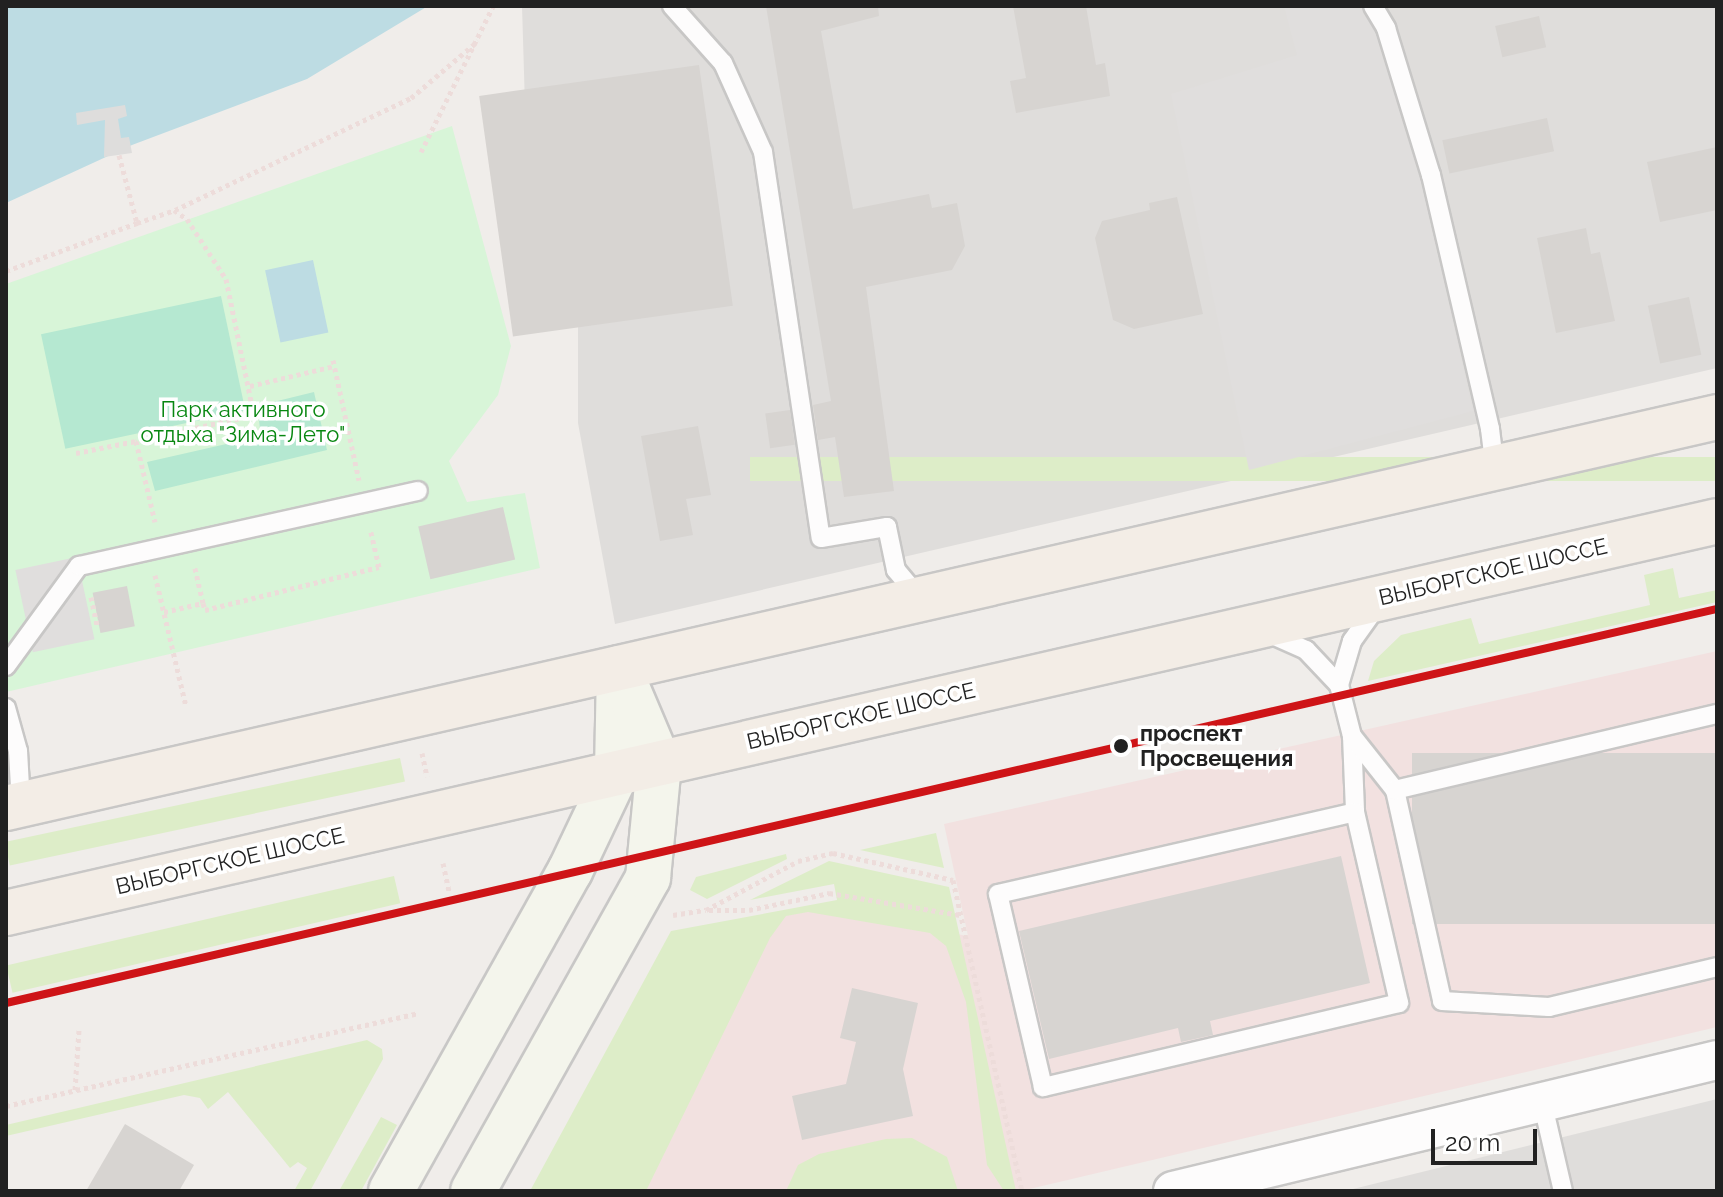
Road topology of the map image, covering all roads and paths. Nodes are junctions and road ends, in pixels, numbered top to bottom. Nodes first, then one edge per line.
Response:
1 (493, 6) edge
2 (672, 6) edge
3 (1373, 6) edge
4 (478, 41) junction
5 (421, 152) dead end
6 (119, 155) dead end
7 (174, 210) junction
8 (137, 223) junction
9 (6, 271) edge
10 (249, 386) junction
11 (1717, 417) edge
12 (136, 441) junction
13 (76, 453) dead end
14 (1495, 468) junction
15 (418, 491) dead end
16 (363, 503) junction
17 (1717, 521) edge
18 (189, 541) junction
19 (155, 549) junction
20 (1383, 597) junction
21 (921, 599) junction
22 (203, 603) junction
23 (164, 612) junction
24 (1255, 627) junction
25 (6, 666) edge
26 (619, 668) junction
27 (1339, 685) junction
28 (186, 706) dead end
29 (6, 708) edge
30 (1717, 714) edge
31 (1352, 736) junction
32 (422, 753) dead end
33 (659, 763) junction
34 (617, 772) junction
35 (427, 776) dead end
36 (1395, 790) junction
37 (13, 806) edge
38 (1355, 812) junction
39 (443, 863) dead end
40 (449, 892) dead end
41 (706, 910) junction
42 (6, 913) edge
43 (672, 915) dead end
44 (960, 915) junction
45 (1717, 967) edge
46 (418, 1013) dead end
47 (79, 1030) dead end
48 (1717, 1060) edge
49 (75, 1090) junction
50 (1542, 1101) junction
51 (6, 1106) edge
52 (391, 1191) edge
53 (473, 1191) edge
54 (1022, 1191) edge
55 (1173, 1191) edge
56 (1563, 1191) edge

1 - 4 path
2 - 21 lane
3 - 14 lane
4 - 5 path
4 - 7 path
6 - 8 path
7 - 8 path
7 - 10 path
8 - 9 path
10 - 12 path
10 - 16 path
11 - 14 main road
12 - 13 path
12 - 19 path
14 - 21 main road
15 - 16 lane
16 - 18 lane
16 - 22 path
17 - 20 main road, ВЫБОРГСКОЕ ШОССЕ
18 - 19 lane
18 - 22 path
19 - 23 path
19 - 25 lane
20 - 24 main road, ВЫБОРГСКОЕ ШОССЕ
20 - 27 lane
21 - 26 main road
22 - 23 path
23 - 28 path
24 - 27 lane
24 - 33 main road, ВЫБОРГСКОЕ ШОССЕ
26 - 33 main road
26 - 34 main road
26 - 37 main road
27 - 31 lane
29 - 37 lane
30 - 36 lane
31 - 36 lane
31 - 38 lane
32 - 35 path
33 - 34 main road, ВЫБОРГСКОЕ ШОССЕ
33 - 53 main road
34 - 42 main road, ВЫБОРГСКОЕ ШОССЕ
34 - 52 main road
36 - 45 lane
38 - 38 lane
39 - 40 path
41 - 43 path
41 - 44 path
41 - 44 path
44 - 54 path
46 - 49 path
47 - 49 path
48 - 50 street
49 - 51 path
50 - 55 street
50 - 56 lane

